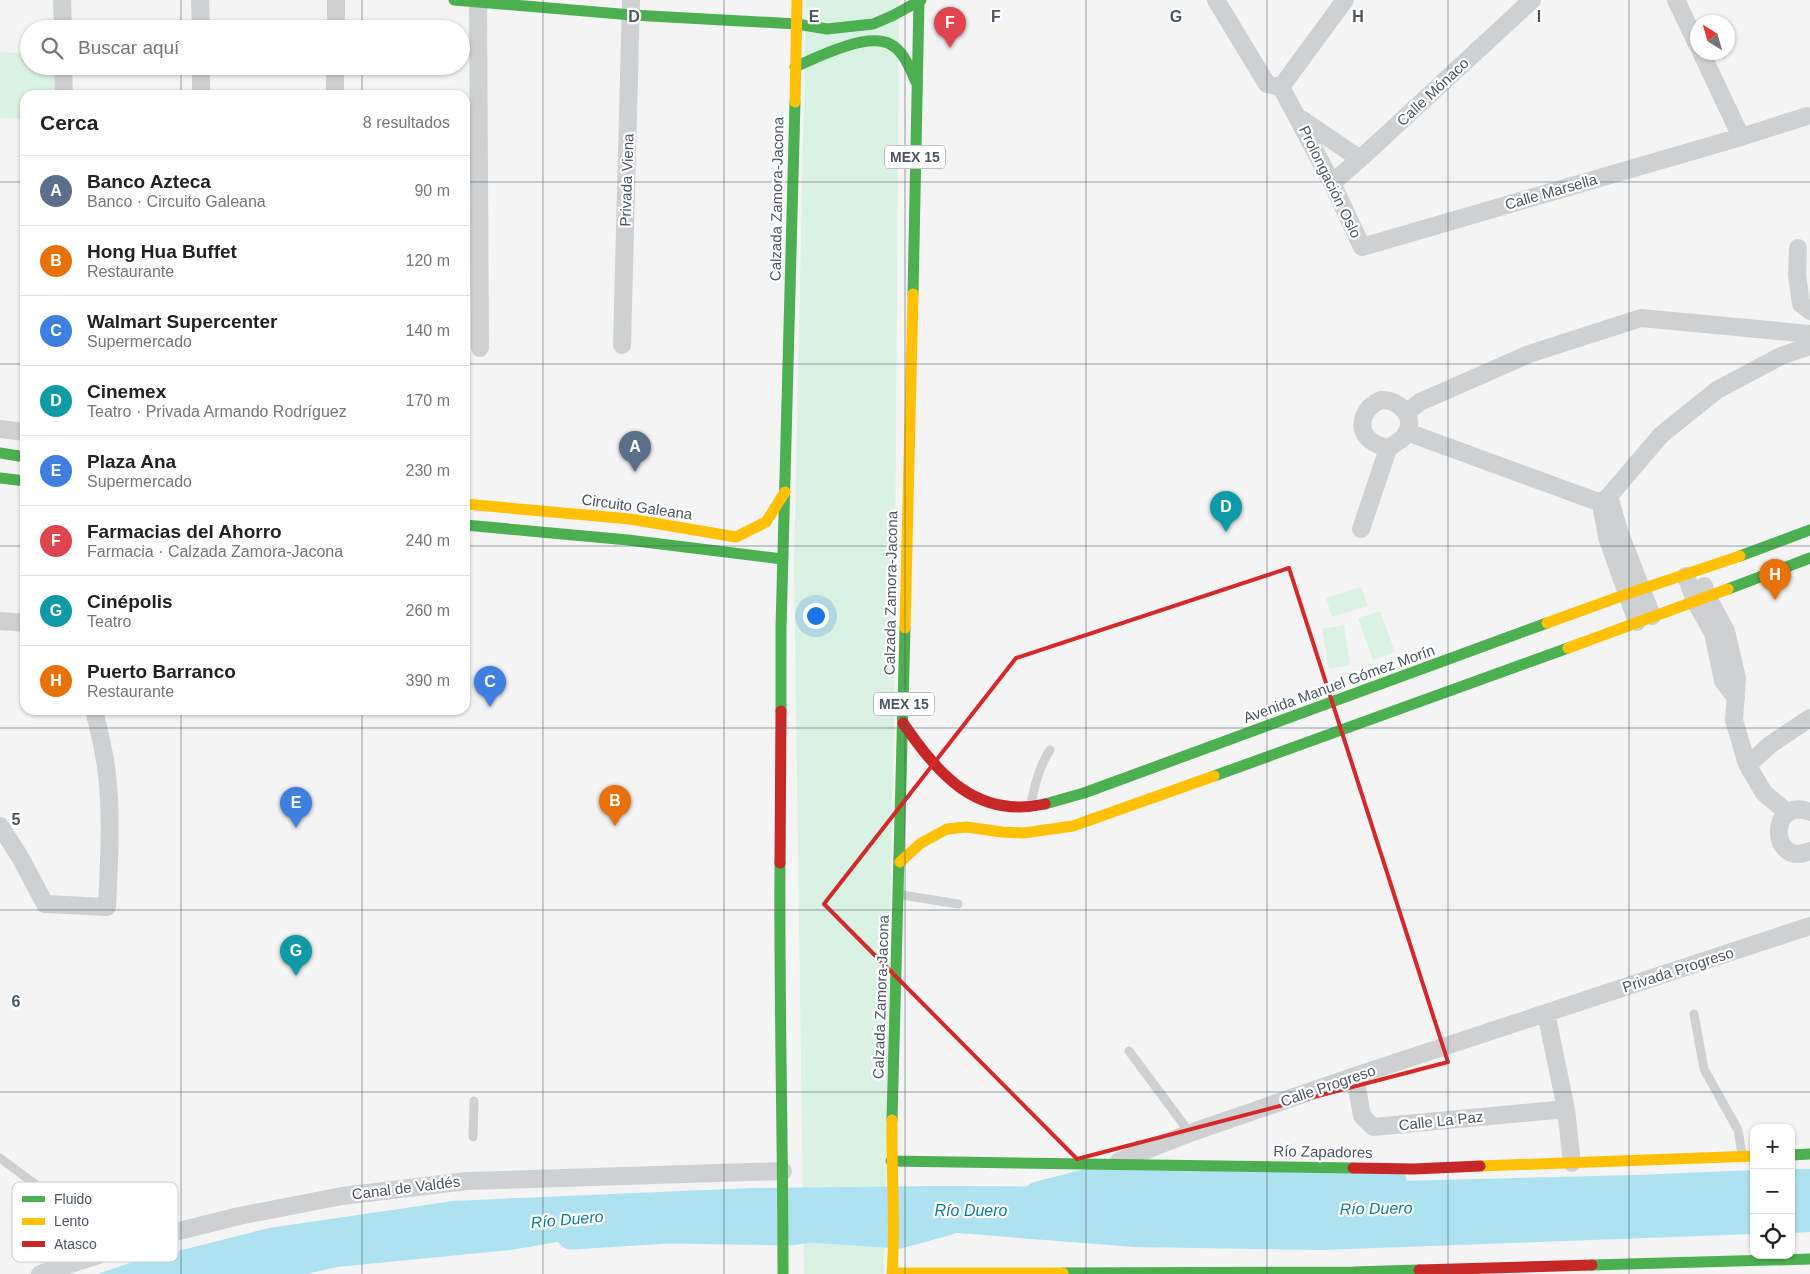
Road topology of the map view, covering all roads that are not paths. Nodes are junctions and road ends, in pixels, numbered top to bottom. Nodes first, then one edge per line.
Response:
1 (62, 0) edge
2 (200, 0) edge
3 (336, 0) edge
4 (454, 0) edge
5 (783, 0) edge
6 (797, 0) edge
7 (1216, 0) edge
8 (1345, 0) edge
9 (1532, 0) edge
10 (1676, 0) edge
11 (478, 1) edge
12 (920, 1) edge
13 (631, 7) edge
14 (62, 20) edge
15 (200, 20) edge
16 (336, 20) edge
17 (797, 24) junction
18 (1690, 29) edge
19 (1705, 60) edge
20 (795, 67) junction
21 (63, 75) edge
22 (201, 75) edge
23 (335, 75) edge
24 (916, 82) junction
25 (1274, 86) junction
26 (64, 90) edge
27 (201, 90) edge
28 (335, 90) edge
29 (1808, 116) dead end
30 (1298, 117) junction
31 (1741, 137) junction
32 (1360, 159) junction
33 (1332, 183) junction
34 (1362, 247) joint
35 (1798, 248) dead end
36 (1810, 311) edge
37 (1810, 334) edge
38 (622, 345) dead end
39 (1810, 346) edge
40 (480, 348) dead end
41 (1406, 413) junction
42 (0, 429) edge
43 (20, 431) edge
44 (1407, 432) junction
45 (1388, 449) junction
46 (0, 454) edge
47 (20, 456) edge
48 (0, 478) edge
49 (20, 480) edge
50 (785, 492) junction
51 (1605, 500) junction
52 (470, 504) edge
53 (630, 519) junction
54 (470, 525) edge
55 (1360, 529) dead end
56 (1810, 530) edge
57 (628, 540) junction
58 (1810, 558) edge
59 (782, 559) junction
60 (1693, 574) junction
61 (1635, 592) junction
62 (1701, 598) junction
63 (1644, 619) junction
64 (0, 621) edge
65 (20, 623) edge
66 (95, 715) edge
67 (1810, 718) edge
68 (903, 723) junction
69 (1050, 750) dead end
70 (1748, 765) junction
71 (1031, 807) junction
72 (1810, 812) edge
73 (1788, 813) junction
74 (0, 826) edge
75 (1810, 852) edge
76 (900, 862) junction
77 (900, 894) junction
78 (958, 904) dead end
79 (1810, 926) edge
80 (1546, 1013) junction
81 (1694, 1014) dead end
82 (1129, 1052) dead end
83 (1355, 1076) junction
84 (474, 1101) dead end
85 (1566, 1109) junction
86 (1190, 1133) junction
87 (473, 1137) dead end
88 (1810, 1154) edge
89 (1795, 1155) edge
90 (1748, 1156) edge
91 (0, 1158) edge
92 (891, 1161) junction
93 (1572, 1163) junction
94 (1112, 1164) junction
95 (783, 1176) junction
96 (32, 1182) edge
97 (178, 1231) edge
98 (1810, 1259) edge
99 (77, 1262) edge
100 (40, 1274) edge
101 (783, 1274) edge
102 (892, 1274) edge

1 - 14 street
2 - 15 street
3 - 16 street
4 - 11 street
5 - 6 street
6 - 17 street, Calzada Zamora-Jacona
7 - 25 street, Prolongación Oslo
8 - 25 street
9 - 32 street, Calle Mónaco
10 - 18 street
11 - 13 street
11 - 40 street
12 - 17 street
12 - 24 street, Calzada Zamora-Jacona / MEX 15
13 - 17 street
13 - 38 street, Privada Viena
17 - 20 street, Calzada Zamora-Jacona
19 - 31 street
20 - 24 street
20 - 50 street, Calzada Zamora-Jacona
21 - 26 street
22 - 27 street
23 - 28 street
24 - 68 street, Calzada Zamora-Jacona / MEX 15
25 - 30 street, Prolongación Oslo
29 - 31 street, Calle Marsella
30 - 32 street, Prolongación Oslo
30 - 33 street, Prolongación Oslo
31 - 34 street, Calle Marsella
32 - 33 street, Calle Mónaco
33 - 34 street, Prolongación Oslo
35 - 36 street
37 - 41 street
39 - 51 street
41 - 44 street
41 - 45 street
42 - 43 street
44 - 45 street
44 - 51 street
45 - 55 street
46 - 47 street
48 - 49 street
50 - 53 street, Circuito Galeana
50 - 59 street, Calzada Zamora-Jacona
51 - 61 street
52 - 53 street, Circuito Galeana
53 - 57 street
54 - 57 street
56 - 60 street, Avenida Manuel Gómez Morín
57 - 59 street
58 - 62 street
59 - 95 street, Calzada Zamora-Jacona
60 - 61 street, Avenida Manuel Gómez Morín
60 - 62 street
61 - 63 street
61 - 71 street, Avenida Manuel Gómez Morín
62 - 63 street
62 - 70 street
63 - 76 street
64 - 65 street
66 - 74 street
67 - 70 street
68 - 71 street, Avenida Manuel Gómez Morín
68 - 76 street, Calzada Zamora-Jacona / MEX 15
69 - 71 lane
70 - 73 street
72 - 73 street
73 - 75 street
76 - 77 street, Calzada Zamora-Jacona / MEX 15
77 - 78 lane
77 - 92 street, Calzada Zamora-Jacona / MEX 15
79 - 80 street, Privada Progreso
80 - 83 street, Calle Progreso
80 - 85 street
81 - 90 lane
82 - 86 lane
83 - 85 street, Calle La Paz
83 - 86 street, Calle Progreso
84 - 87 lane
85 - 93 street
86 - 94 street, Calle Progreso
88 - 89 street
90 - 93 street, Río Zapadores
91 - 96 lane
92 - 94 street, Río Zapadores
92 - 102 street, Calzada Zamora-Jacona / MEX 15
93 - 94 street, Río Zapadores
95 - 97 street, Canal de Valdés
95 - 101 street, Calzada Zamora-Jacona
98 - 102 street
99 - 100 street, Canal de Valdés

